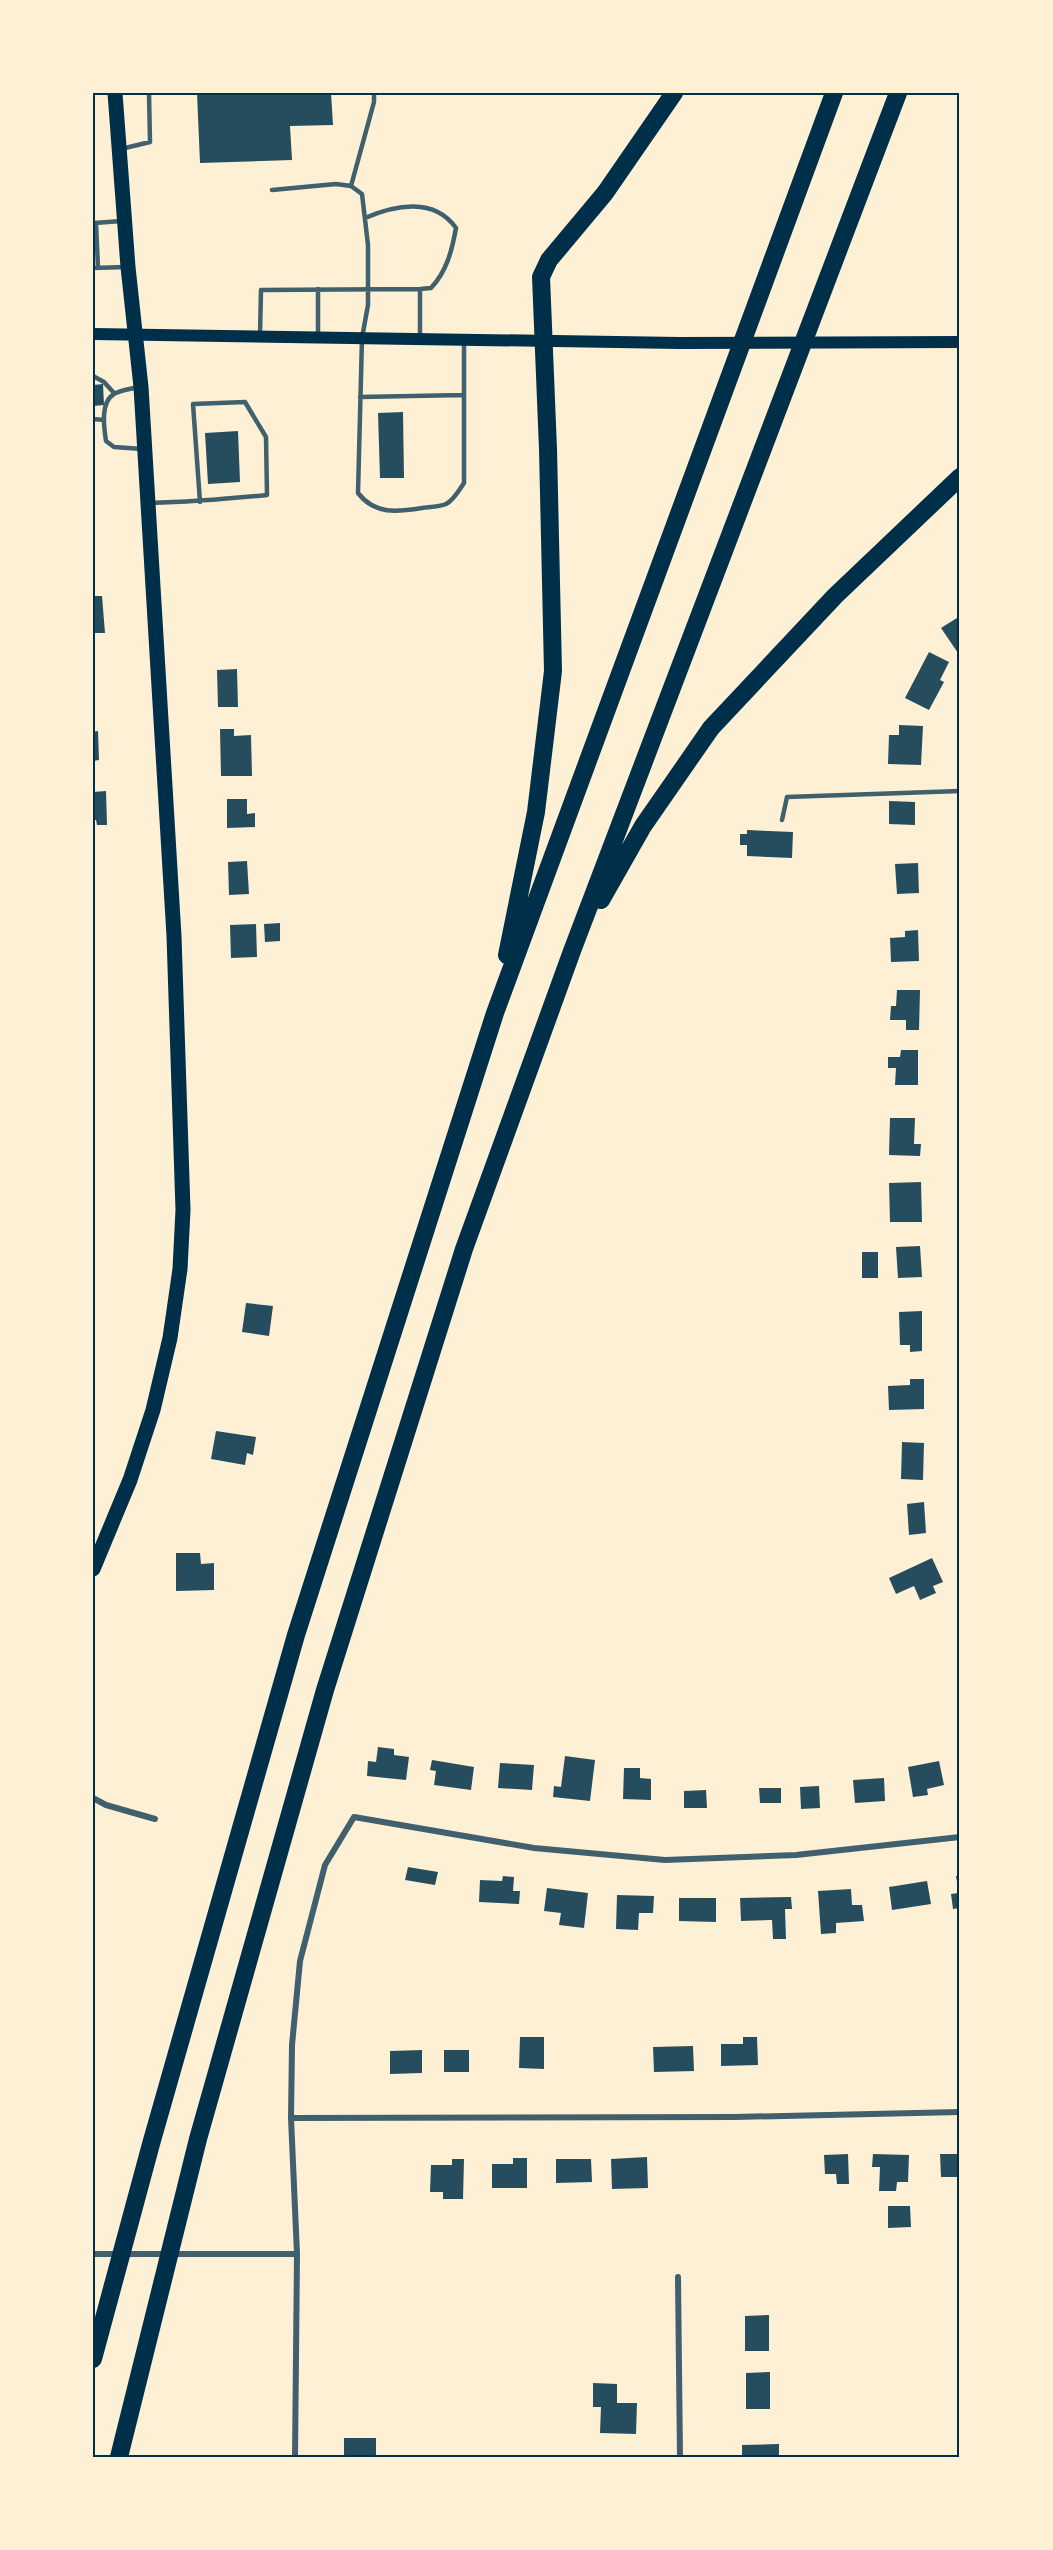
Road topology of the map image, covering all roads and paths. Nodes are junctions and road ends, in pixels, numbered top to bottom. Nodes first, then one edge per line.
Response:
1 (115, 93) edge
2 (148, 93) edge
3 (374, 93) edge
4 (675, 93) edge
5 (834, 93) edge
6 (898, 93) edge
7 (118, 150) junction
8 (351, 186) junction
9 (272, 190) dead end
10 (365, 218) junction
11 (124, 221) junction
12 (94, 223) edge
13 (128, 267) junction
14 (96, 268) edge
15 (318, 289) junction
16 (368, 289) junction
17 (420, 290) junction
18 (93, 334) edge
19 (136, 334) junction
20 (260, 335) junction
21 (318, 338) junction
22 (362, 338) junction
23 (420, 339) junction
24 (464, 340) junction
25 (543, 341) junction
26 (960, 342) edge
27 (93, 376) edge
28 (141, 387) junction
29 (114, 393) junction
30 (464, 395) junction
31 (360, 397) junction
32 (93, 419) edge
33 (104, 420) junction
34 (144, 449) junction
35 (960, 477) edge
36 (200, 502) junction
37 (147, 503) junction
38 (960, 791) edge
39 (782, 820) dead end
40 (572, 951) junction
41 (495, 1013) junction
42 (93, 1569) edge
43 (93, 1798) edge
44 (155, 1819) dead end
45 (960, 1837) edge
46 (960, 2112) edge
47 (291, 2118) junction
48 (93, 2254) edge
49 (297, 2254) junction
50 (678, 2277) dead end
51 (93, 2359) edge
52 (119, 2457) edge
53 (295, 2457) edge
54 (680, 2457) edge

1 - 7 main road
2 - 7 lane
3 - 8 lane
4 - 25 highway
5 - 41 highway
6 - 40 highway
7 - 11 main road
8 - 9 lane
8 - 10 lane
10 - 16 lane
10 - 17 lane
11 - 12 lane
11 - 13 main road
12 - 14 lane
13 - 14 lane
13 - 19 main road
15 - 16 lane
15 - 20 lane
15 - 21 lane
16 - 17 lane
16 - 22 lane
17 - 23 lane
18 - 19 main road
19 - 20 main road
19 - 28 main road
20 - 21 main road
21 - 22 main road
22 - 23 main road
22 - 31 lane
23 - 24 main road
24 - 25 main road
24 - 30 lane
25 - 26 main road
25 - 41 highway
27 - 29 lane
28 - 29 lane
28 - 34 main road
29 - 33 lane
30 - 31 lane
30 - 31 lane
32 - 33 lane
33 - 34 lane
34 - 37 main road
35 - 40 highway
36 - 36 lane
36 - 37 lane
37 - 42 main road
38 - 39 lane
40 - 52 highway
41 - 51 highway
43 - 44 street
45 - 47 street
46 - 47 street
47 - 49 street
48 - 49 street
49 - 53 street
50 - 54 street

